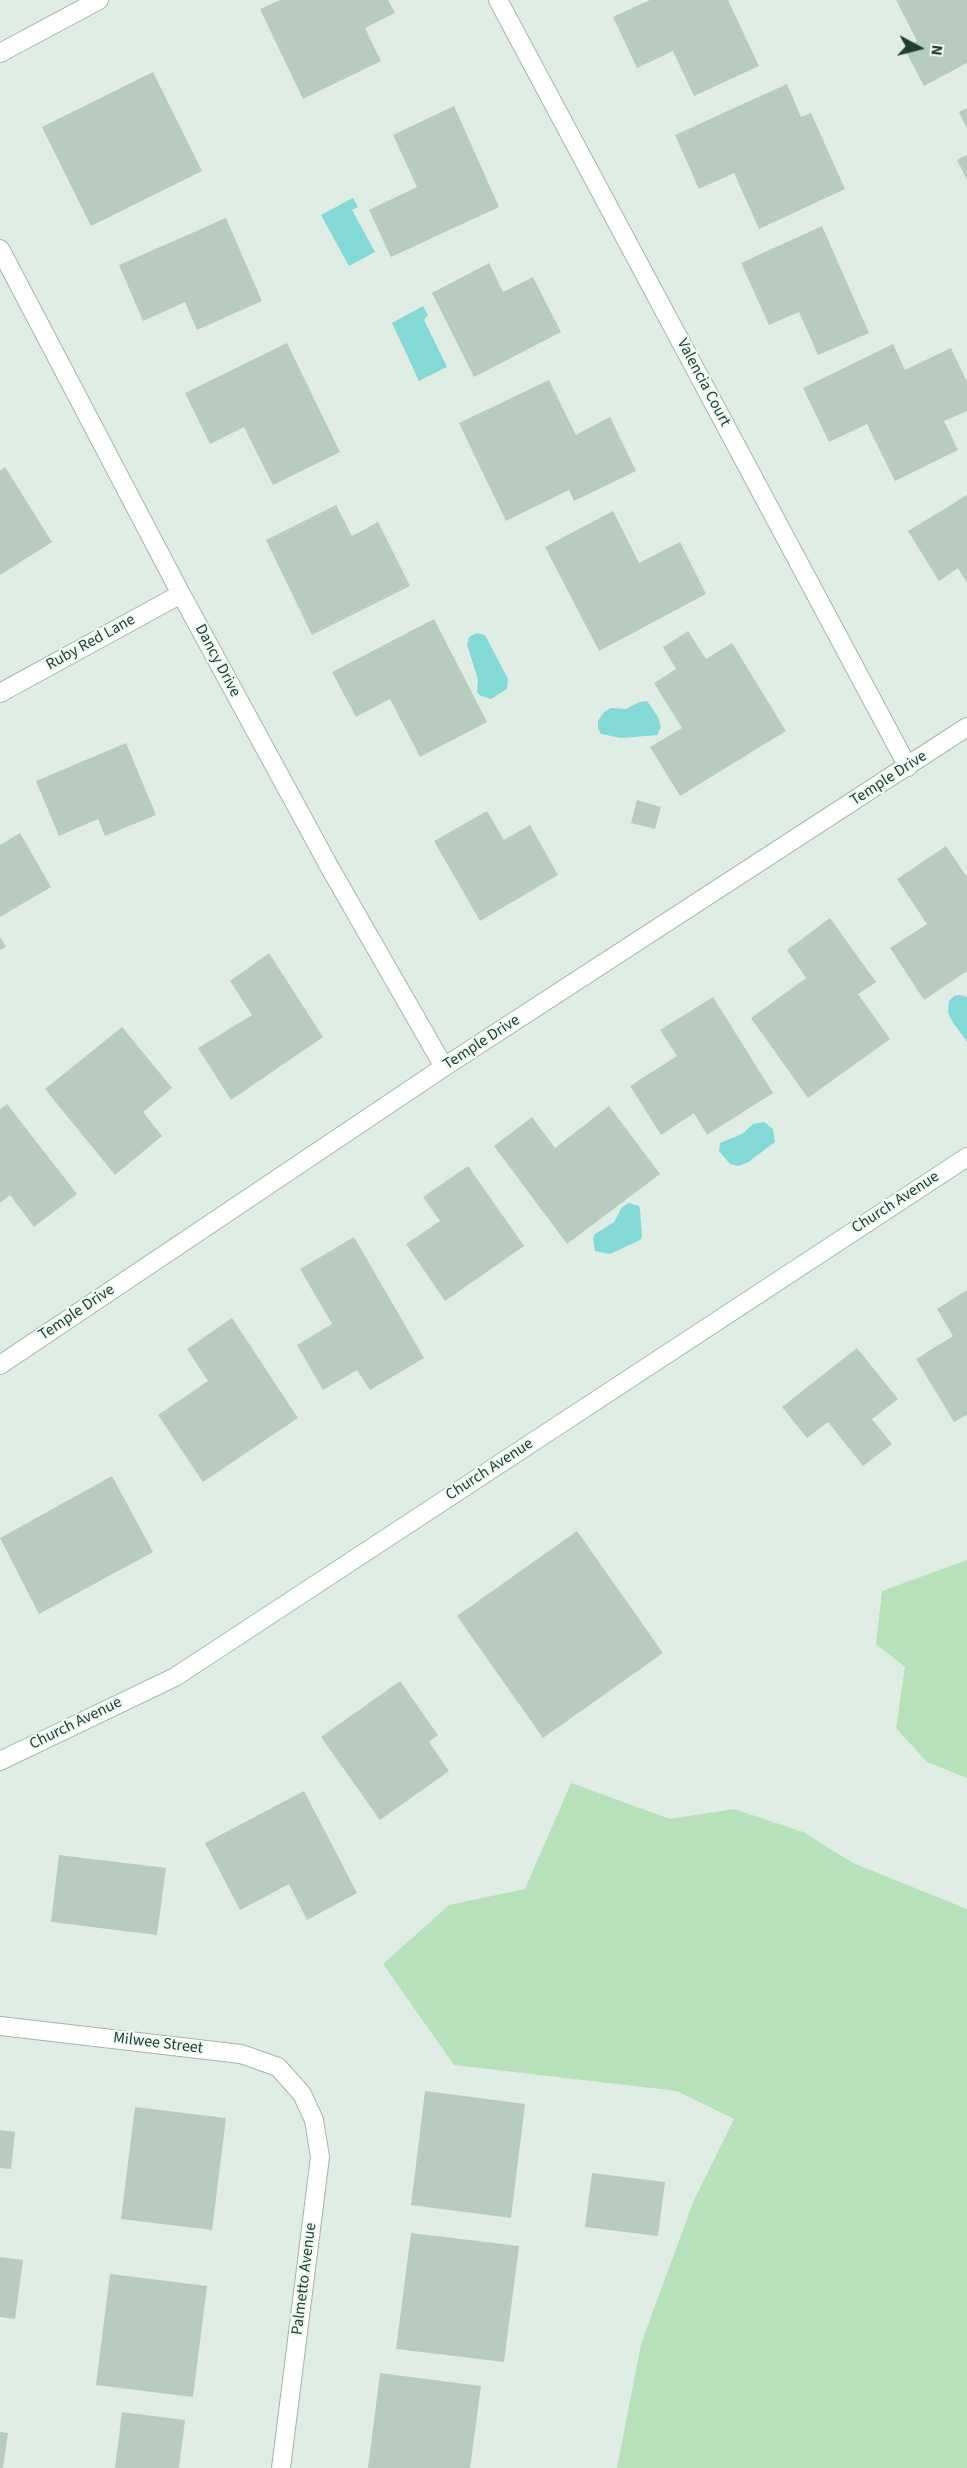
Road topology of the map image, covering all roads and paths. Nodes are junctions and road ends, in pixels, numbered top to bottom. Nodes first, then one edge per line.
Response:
1 (99, 0) edge
2 (498, 0) edge
3 (0, 53) edge
4 (0, 249) edge
5 (181, 594) junction
6 (0, 693) edge
7 (967, 727) edge
8 (908, 767) junction
9 (444, 1067) junction
10 (967, 1157) edge
11 (0, 1365) edge
12 (0, 1761) edge
13 (0, 2026) edge
14 (302, 2094) joint
15 (282, 2468) edge

1 - 3 street
2 - 8 street, Valencia Court
4 - 5 street, Dancy Drive
5 - 6 street, Ruby Red Lane
5 - 9 street, Dancy Drive
7 - 8 street, Temple Drive
8 - 9 street, Temple Drive
9 - 11 street, Temple Drive
10 - 12 street, Church Avenue
13 - 14 street, Milwee Street
14 - 15 street, Palmetto Avenue

